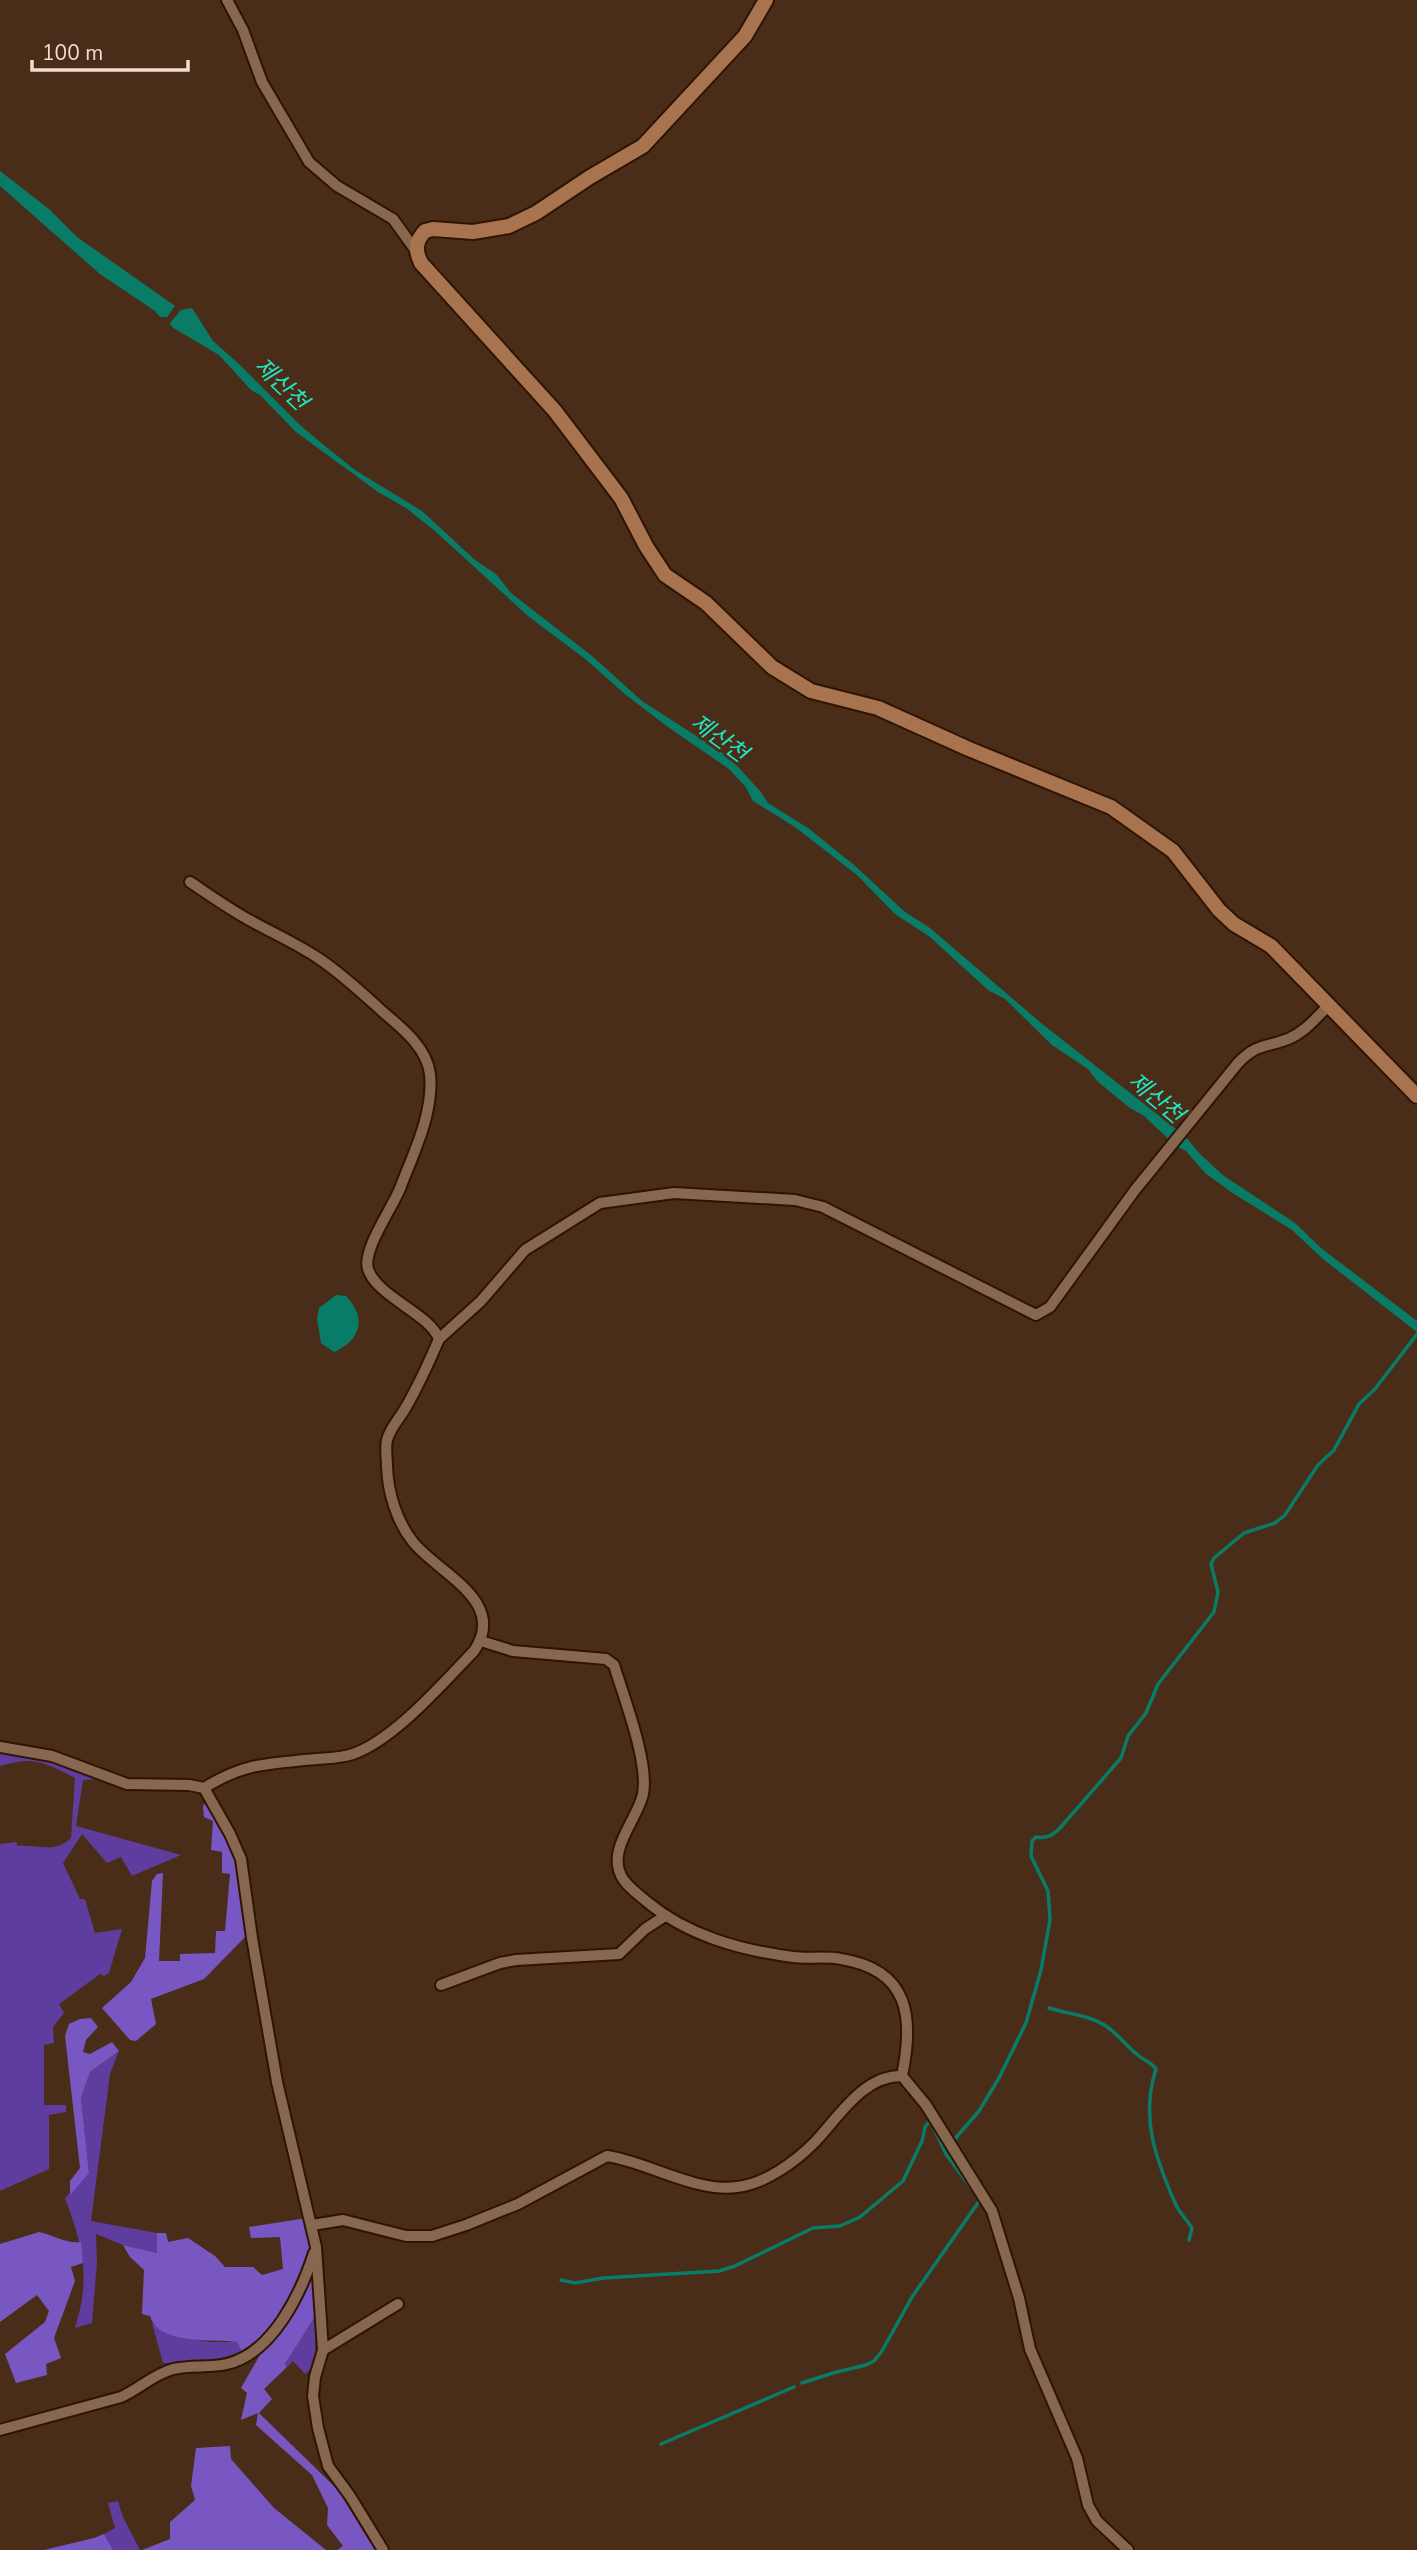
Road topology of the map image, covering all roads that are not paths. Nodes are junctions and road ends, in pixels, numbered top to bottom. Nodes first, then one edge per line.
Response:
1 (226, 0) edge
2 (765, 0) edge
3 (416, 251) junction
4 (190, 882) dead end
5 (1328, 1006) junction
6 (1417, 1096) edge
7 (439, 1339) junction
8 (481, 1641) junction
9 (0, 1746) edge
10 (204, 1788) junction
11 (665, 1916) junction
12 (441, 1985) dead end
13 (902, 2076) junction
14 (312, 2225) junction
15 (316, 2247) junction
16 (398, 2304) dead end
17 (323, 2350) junction
18 (0, 2430) edge
19 (383, 2550) edge
20 (1128, 2550) edge

1 - 3 street
2 - 3 street
3 - 5 street
4 - 7 street
5 - 6 street
5 - 7 street
7 - 8 street
8 - 10 street
8 - 11 street
9 - 10 street
10 - 14 street
11 - 12 street
11 - 13 street
13 - 14 street
13 - 20 street
14 - 15 street
15 - 17 street
15 - 18 street
16 - 17 street
17 - 19 street

